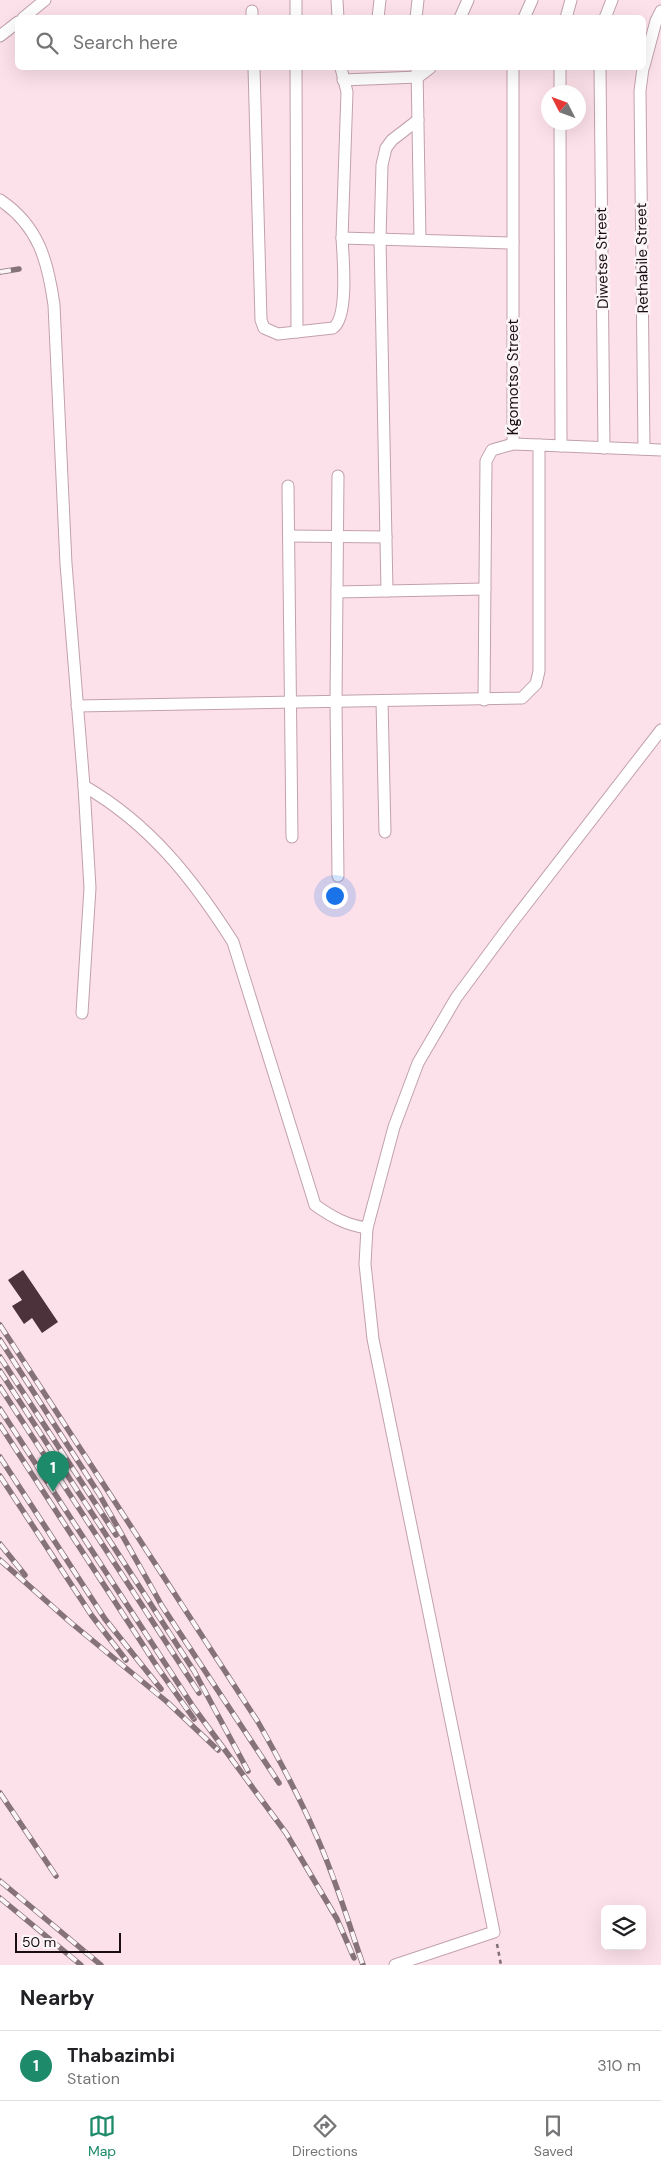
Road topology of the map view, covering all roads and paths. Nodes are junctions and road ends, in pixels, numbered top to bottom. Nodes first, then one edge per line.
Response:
1 (45, 0) edge
2 (296, 0) edge
3 (337, 0) edge
4 (380, 0) edge
5 (418, 0) edge
6 (468, 0) edge
7 (532, 0) edge
8 (571, 0) edge
9 (612, 0) edge
10 (661, 10) edge
11 (27, 15) edge
12 (296, 15) edge
13 (338, 15) edge
14 (378, 15) edge
15 (416, 15) edge
16 (461, 15) edge
17 (525, 15) edge
18 (567, 15) edge
19 (606, 15) edge
20 (15, 24) edge
21 (0, 36) edge
22 (646, 56) edge
23 (254, 70) edge
24 (296, 70) edge
25 (341, 70) edge
26 (513, 70) edge
27 (560, 70) edge
28 (600, 70) edge
29 (643, 70) edge
30 (417, 72) edge
31 (374, 73) edge
32 (343, 80) junction
33 (560, 85) edge
34 (418, 120) junction
35 (560, 130) edge
36 (0, 200) edge
37 (342, 238) junction
38 (380, 239) junction
39 (420, 240) junction
40 (513, 244) junction
41 (297, 332) junction
42 (513, 444) junction
43 (539, 445) junction
44 (561, 446) junction
45 (604, 448) junction
46 (644, 449) junction
47 (661, 450) edge
48 (338, 476) dead end
49 (288, 486) dead end
50 (289, 536) junction
51 (337, 536) junction
52 (386, 537) junction
53 (485, 589) junction
54 (387, 591) junction
55 (337, 592) junction
56 (484, 700) junction
57 (336, 702) junction
58 (382, 702) junction
59 (290, 703) junction
60 (77, 706) junction
61 (661, 730) edge
62 (84, 786) junction
63 (386, 832) dead end
64 (292, 837) dead end
65 (338, 876) dead end
66 (82, 1013) dead end
67 (366, 1228) junction
68 (494, 1932) junction
69 (395, 1965) edge
70 (501, 1965) edge

1 - 11 street
2 - 12 street
3 - 13 street
4 - 14 street
5 - 15 street
6 - 16 street
7 - 17 street
8 - 18 street
9 - 19 street
10 - 22 street, Rethabile Street
20 - 21 street
23 - 41 street
24 - 41 street
25 - 32 street
26 - 40 street, Kgomotso Street
27 - 33 street
28 - 45 street, Diwetse Street
29 - 46 street, Rethabile Street
30 - 31 street
30 - 34 street
31 - 32 street
32 - 37 street
34 - 38 street
34 - 39 street
35 - 44 street
36 - 60 street
37 - 38 street
37 - 41 street
38 - 39 street
38 - 52 street
39 - 40 street
40 - 42 street, Kgomotso Street
42 - 43 street
42 - 53 street, Kgomotso Street
43 - 44 street
43 - 56 street
44 - 45 street
45 - 46 street
46 - 47 street
48 - 51 street
49 - 50 street
50 - 51 street
50 - 59 street
51 - 52 street
51 - 55 street
52 - 54 street
53 - 54 street
53 - 56 street, Kgomotso Street
54 - 55 street
55 - 57 street
56 - 58 street
57 - 58 street
57 - 59 street
57 - 65 street
58 - 63 street
59 - 60 street
59 - 64 street
60 - 62 street
61 - 67 street
62 - 66 street
62 - 67 street
67 - 68 street
68 - 69 street
68 - 70 path

